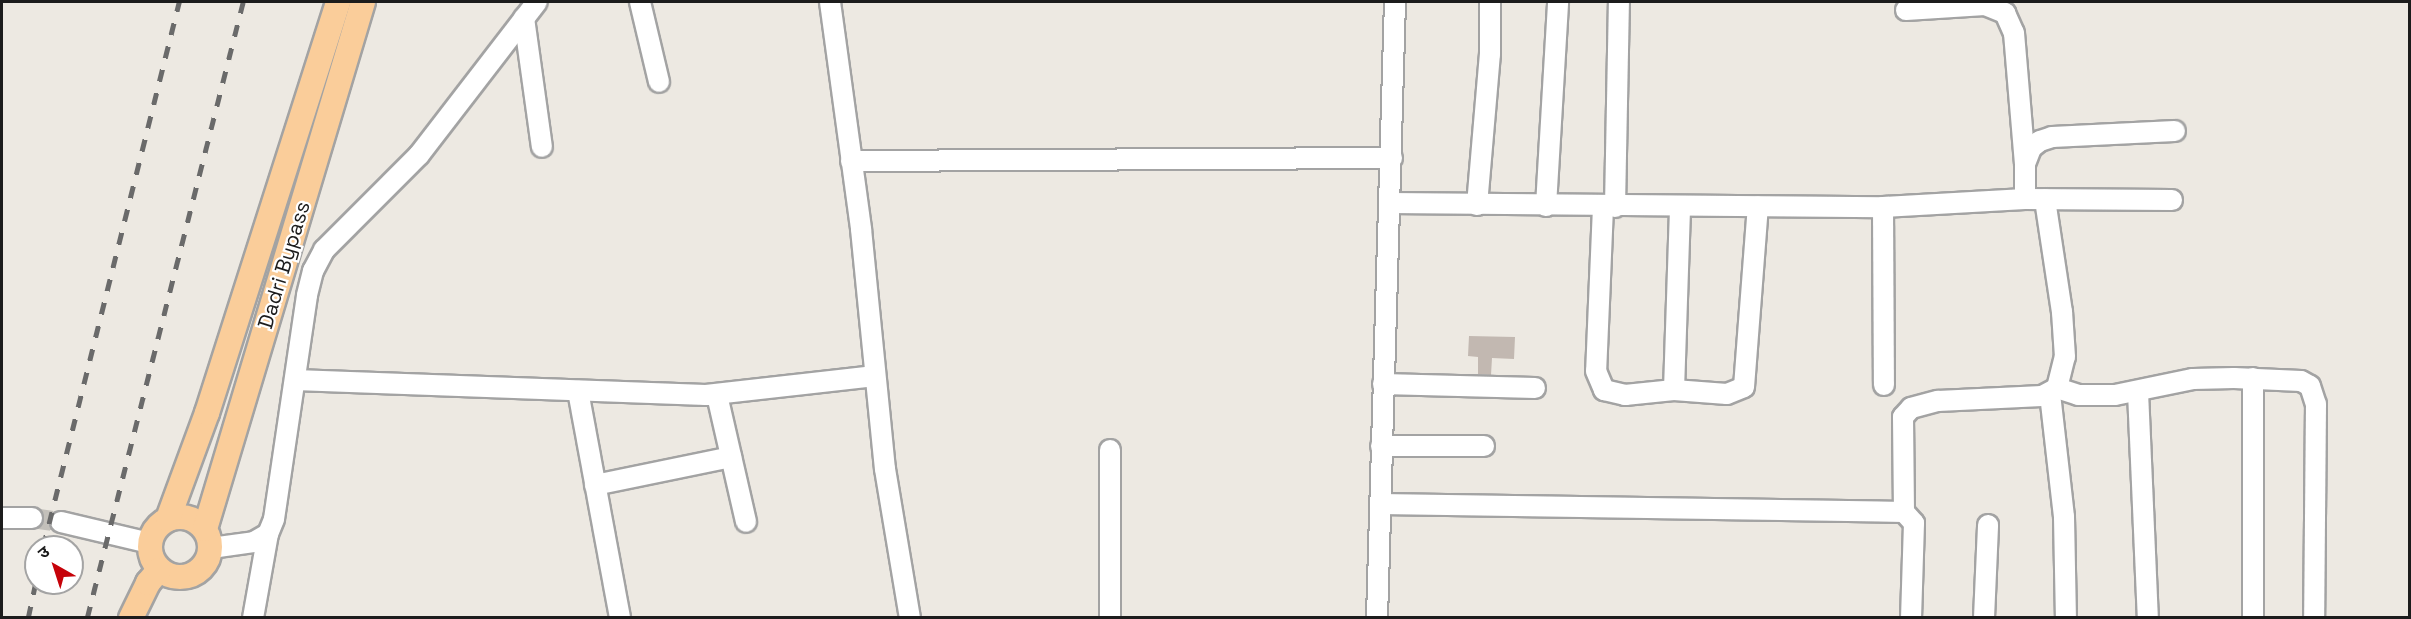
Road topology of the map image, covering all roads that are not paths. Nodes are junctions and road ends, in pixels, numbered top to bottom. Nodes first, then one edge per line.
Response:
1 (338, 2) edge
2 (363, 2) edge
3 (537, 2) edge
4 (640, 2) edge
5 (830, 2) edge
6 (1395, 2) edge
7 (1490, 2) edge
8 (1558, 2) edge
9 (1619, 2) edge
10 (1906, 10) dead end
11 (524, 18) junction
12 (659, 81) dead end
13 (2175, 131) dead end
14 (542, 147) dead end
15 (1392, 158) junction
16 (851, 161) junction
17 (2025, 164) junction
18 (2025, 199) junction
19 (2045, 199) junction
20 (2172, 200) dead end
21 (1389, 203) junction
22 (1476, 206) junction
23 (1546, 206) junction
24 (1680, 206) junction
25 (1609, 207) junction
26 (1758, 207) junction
27 (1883, 207) junction
28 (875, 376) junction
29 (2253, 378) junction
30 (296, 380) junction
31 (1383, 384) junction
32 (1884, 385) dead end
33 (1536, 388) dead end
34 (578, 390) junction
35 (1674, 390) junction
36 (2054, 391) junction
37 (2138, 392) junction
38 (717, 395) junction
39 (1381, 446) junction
40 (1484, 446) dead end
41 (1110, 450) dead end
42 (731, 457) junction
43 (595, 485) junction
44 (1380, 504) junction
45 (1904, 512) junction
46 (2, 518) edge
47 (32, 518) tunnel mouth
48 (168, 519) junction
49 (61, 522) tunnel mouth
50 (746, 522) dead end
51 (1988, 525) dead end
52 (268, 534) junction
53 (208, 539) junction
54 (150, 543) junction
55 (159, 570) junction
56 (131, 618) edge
57 (254, 618) edge
58 (620, 618) edge
59 (910, 618) edge
60 (1110, 618) edge
61 (1377, 618) edge
62 (1911, 618) edge
63 (1984, 618) edge
64 (2066, 618) edge
65 (2148, 618) edge
66 (2253, 618) edge
67 (2314, 618) edge

1 - 48 main road, Dadri Bypass
2 - 53 main road, Dadri Bypass
3 - 11 street
4 - 12 street
5 - 16 street
6 - 15 street
7 - 22 street
8 - 23 street
9 - 25 street
10 - 17 street
11 - 14 street
11 - 30 street
13 - 17 street
15 - 16 street
15 - 21 street
16 - 28 street
17 - 18 street
18 - 19 street
18 - 27 street
19 - 20 street
19 - 36 street
21 - 22 street
21 - 31 street
22 - 23 street
23 - 25 street
24 - 25 street
24 - 26 street
24 - 35 street
25 - 35 street
26 - 27 street
26 - 35 street
27 - 32 street
28 - 38 street
28 - 59 street
29 - 37 street
29 - 66 street
29 - 67 street
30 - 34 street
30 - 52 street
31 - 33 street
31 - 39 street
34 - 38 street
34 - 43 street
36 - 37 street
36 - 45 street
36 - 64 street
37 - 65 street
38 - 42 street
39 - 40 street
39 - 44 street
41 - 60 street
42 - 43 street
42 - 50 street
43 - 58 street
44 - 45 street
44 - 61 street
45 - 62 street
46 - 47 street
48 - 53 main road
48 - 54 main road, Dadri Bypass
49 - 54 street
51 - 63 street
52 - 53 street
52 - 57 street
53 - 55 main road, Dadri Bypass
54 - 55 main road
55 - 56 main road

